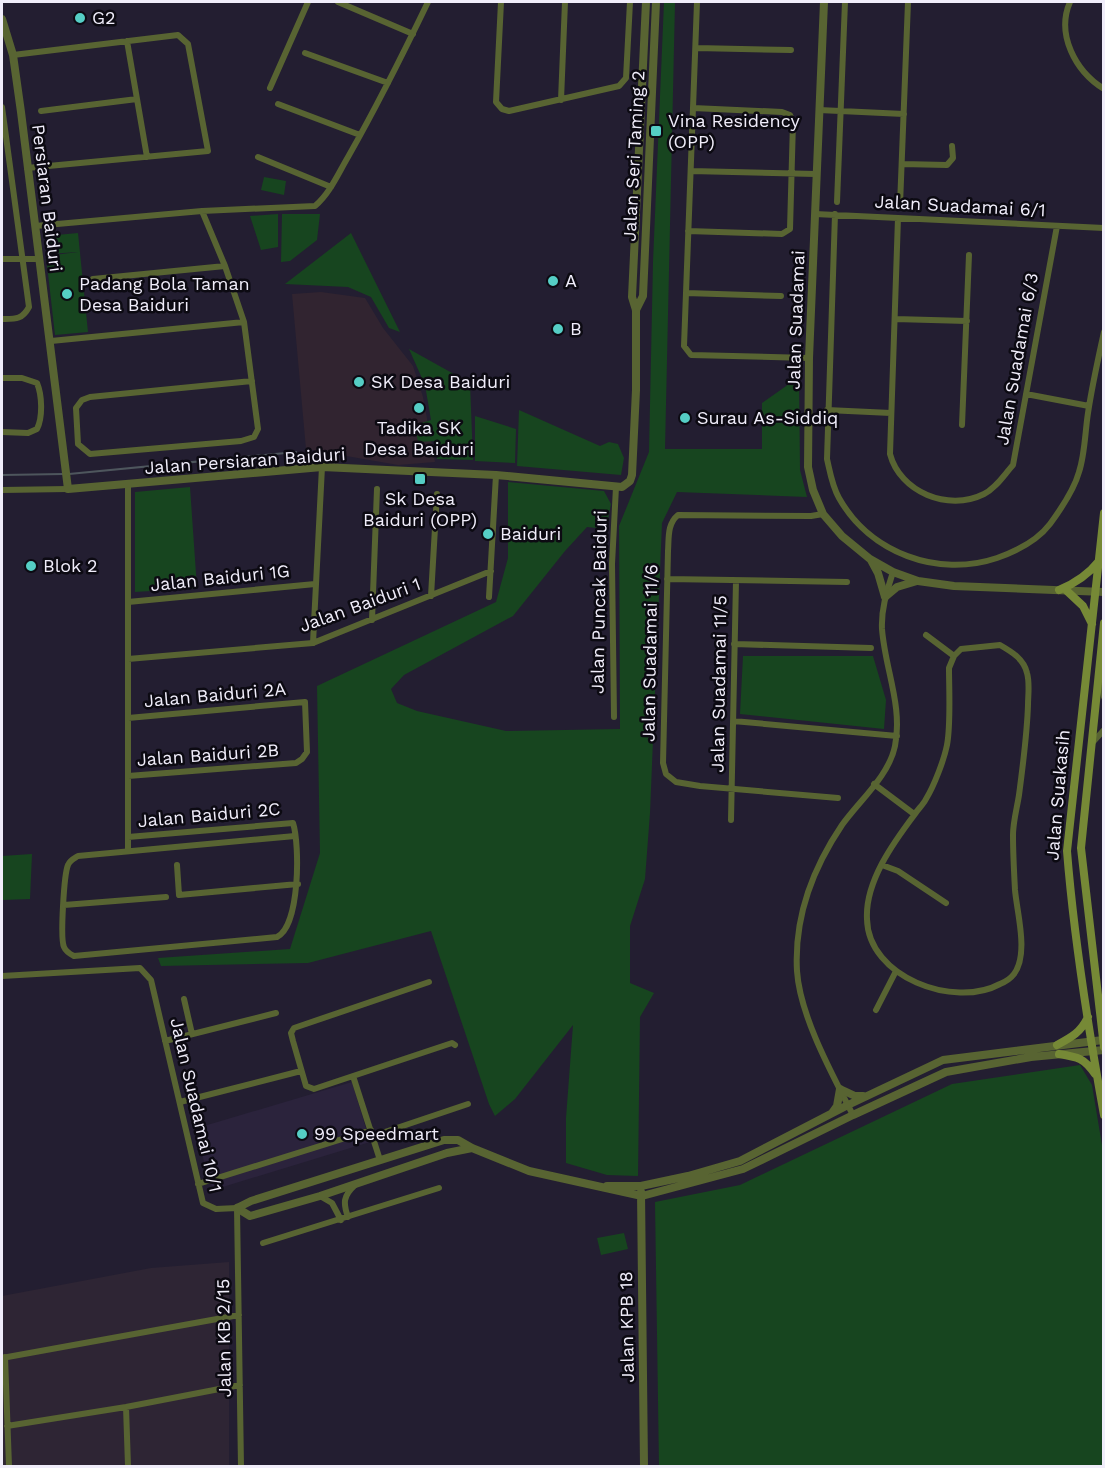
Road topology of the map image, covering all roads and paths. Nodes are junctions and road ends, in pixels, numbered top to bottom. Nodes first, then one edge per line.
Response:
1 (308, 2) edge
2 (338, 2) edge
3 (428, 2) edge
4 (501, 2) edge
5 (565, 2) edge
6 (630, 2) edge
7 (646, 2) edge
8 (656, 2) edge
9 (697, 2) edge
10 (824, 2) edge
11 (845, 2) edge
12 (908, 2) edge
13 (1070, 2) edge
14 (2, 19) edge
15 (413, 34) junction
16 (127, 41) junction
17 (696, 48) junction
18 (791, 50) dead end
19 (305, 52) dead end
20 (12, 55) junction
21 (388, 83) junction
22 (270, 88) dead end
23 (1104, 88) edge
24 (137, 99) junction
25 (561, 100) junction
26 (278, 104) dead end
27 (2, 107) edge
28 (693, 108) junction
29 (819, 110) junction
30 (41, 111) dead end
31 (840, 111) junction
32 (904, 114) junction
33 (360, 135) junction
34 (952, 146) dead end
35 (147, 157) junction
36 (258, 157) dead end
37 (902, 164) junction
38 (27, 168) junction
39 (691, 171) junction
40 (793, 174) junction
41 (816, 174) junction
42 (331, 187) junction
43 (837, 202) dead end
44 (900, 205) dead end
45 (202, 211) junction
46 (815, 214) junction
47 (836, 214) junction
48 (898, 218) junction
49 (35, 226) junction
50 (1057, 226) junction
51 (1104, 228) edge
52 (688, 231) junction
53 (969, 255) dead end
54 (2, 259) edge
55 (21, 259) junction
56 (39, 259) junction
57 (225, 266) junction
58 (93, 279) dead end
59 (686, 293) junction
60 (781, 296) dead end
61 (636, 310) junction
62 (2, 319) edge
63 (895, 319) junction
64 (967, 321) junction
65 (244, 322) junction
66 (1104, 332) edge
67 (51, 340) junction
68 (809, 358) junction
69 (2, 378) edge
70 (252, 381) junction
71 (1026, 394) junction
72 (1089, 406) junction
73 (827, 410) junction
74 (891, 413) junction
75 (963, 424) dead end
76 (2, 432) edge
77 (322, 467) junction
78 (496, 475) junction
79 (128, 485) junction
80 (616, 487) junction
81 (68, 489) junction
82 (377, 489) dead end
83 (2, 490) edge
84 (437, 494) dead end
85 (1104, 513) edge
86 (823, 514) junction
87 (870, 559) junction
88 (1099, 561) junction
89 (491, 571) junction
90 (892, 572) junction
91 (667, 579) junction
92 (736, 581) junction
93 (918, 581) junction
94 (848, 582) dead end
95 (315, 584) junction
96 (1063, 590) junction
97 (1100, 592) edge
98 (431, 596) junction
99 (489, 597) dead end
100 (885, 597) junction
101 (128, 602) junction
102 (372, 620) junction
103 (1104, 623) edge
104 (1092, 624) junction
105 (926, 635) dead end
106 (313, 643) junction
107 (734, 644) junction
108 (871, 648) dead end
109 (954, 656) junction
110 (128, 659) junction
111 (1098, 669) junction
112 (1104, 697) edge
113 (305, 702) joint
114 (614, 717) dead end
115 (128, 718) junction
116 (733, 721) junction
117 (1104, 730) edge
118 (897, 736) junction
119 (1091, 744) junction
120 (128, 776) junction
121 (874, 784) junction
122 (732, 789) junction
123 (838, 798) dead end
124 (914, 814) junction
125 (731, 820) dead end
126 (295, 836) junction
127 (128, 837) junction
128 (128, 850) junction
129 (177, 865) dead end
130 (882, 865) junction
131 (298, 884) junction
132 (166, 897) dead end
133 (946, 903) dead end
134 (64, 905) junction
135 (896, 971) junction
136 (2, 976) edge
137 (429, 982) dead end
138 (184, 999) dead end
139 (876, 1010) dead end
140 (276, 1013) dead end
141 (1088, 1017) junction
142 (192, 1034) junction
143 (165, 1041) junction
144 (1091, 1041) junction
145 (455, 1045) dead end
146 (1103, 1046) edge
147 (1058, 1050) junction
148 (1092, 1051) junction
149 (301, 1071) junction
150 (353, 1076) junction
151 (1097, 1077) junction
152 (840, 1089) junction
153 (867, 1096) junction
154 (180, 1102) junction
155 (468, 1104) dead end
156 (848, 1105) junction
157 (831, 1114) junction
158 (853, 1114) junction
159 (1104, 1114) edge
160 (374, 1133) junction
161 (472, 1148) junction
162 (381, 1160) junction
163 (198, 1184) junction
164 (355, 1185) junction
165 (602, 1186) junction
166 (641, 1186) junction
167 (439, 1188) dead end
168 (320, 1196) junction
169 (642, 1196) junction
170 (237, 1208) junction
171 (348, 1217) junction
172 (340, 1220) junction
173 (263, 1243) dead end
174 (239, 1315) junction
175 (3, 1358) edge
176 (240, 1385) junction
177 (126, 1407) junction
178 (8, 1426) junction
179 (9, 1467) edge
180 (128, 1467) edge
181 (241, 1467) edge
182 (644, 1467) edge

1 - 22 street
2 - 15 street
3 - 15 street
4 - 25 street
5 - 25 street
6 - 25 street
7 - 61 street, Jalan Seri Taming 2
8 - 61 street, Jalan Seri Taming 2
9 - 17 street
10 - 29 street, Jalan Suadamai
11 - 31 street
12 - 32 street
13 - 23 street
14 - 20 street, Persiaran Baiduri
15 - 21 street
16 - 20 street
16 - 24 street
16 - 35 street
17 - 18 street
17 - 28 street
19 - 21 street
20 - 38 street, Persiaran Baiduri
21 - 33 street
24 - 30 street
24 - 35 street
26 - 33 street
27 - 55 street
28 - 39 street
28 - 40 street
29 - 31 street
29 - 41 street, Jalan Suadamai
31 - 32 street
31 - 43 street
32 - 37 street
33 - 42 street
34 - 37 street
35 - 38 street
36 - 42 street
37 - 44 street
38 - 49 street, Persiaran Baiduri
39 - 40 street
39 - 52 street
40 - 41 street
40 - 52 street
41 - 46 street, Jalan Suadamai
42 - 45 street
45 - 49 street
45 - 57 street
46 - 47 street, Jalan Suadamai 6/1
46 - 68 street, Jalan Suadamai
47 - 48 street, Jalan Suadamai 6/1
47 - 73 street
48 - 50 street, Jalan Suadamai 6/1
48 - 63 street, Jalan Suadamai 6/3
49 - 56 street, Persiaran Baiduri
50 - 51 street, Jalan Suadamai 6/1
50 - 71 street, Jalan Suadamai 6/3
52 - 59 street
53 - 64 street
54 - 55 street
55 - 56 street
55 - 62 street
56 - 67 street, Persiaran Baiduri
57 - 58 street
57 - 65 street
59 - 60 street
59 - 68 street
61 - 80 street, Jalan Seri Taming 2
63 - 64 street
63 - 74 street, Jalan Suadamai 6/3
64 - 75 street
65 - 67 street
65 - 70 street
66 - 72 street
67 - 81 street, Persiaran Baiduri
68 - 86 street, Jalan Suadamai
69 - 76 street
70 - 70 street
71 - 72 street
71 - 74 street, Jalan Suadamai 6/3
72 - 73 street
73 - 74 street
77 - 78 street, Jalan Persiaran Baiduri
77 - 79 street, Jalan Persiaran Baiduri
77 - 95 street
78 - 80 street, Jalan Persiaran Baiduri
78 - 89 street
79 - 81 street, Jalan Persiaran Baiduri
79 - 101 street
80 - 114 street, Jalan Puncak Baiduri
81 - 83 street
82 - 102 street
84 - 98 street
85 - 88 main road, Jalan Suakasih
86 - 87 street, Jalan Suadamai
86 - 91 street, Jalan Suadamai 11/6
87 - 90 street, Jalan Suadamai
87 - 100 street
88 - 96 main road
88 - 97 main road, Jalan Suakasih
89 - 98 street, Jalan Baiduri 1
89 - 99 street
90 - 93 street, Jalan Suadamai
90 - 100 street
91 - 92 street
91 - 122 street, Jalan Suadamai 11/6
92 - 94 street
92 - 107 street, Jalan Suadamai 11/5
93 - 96 street, Jalan Suadamai
93 - 100 street
95 - 101 street, Jalan Baiduri 1G
95 - 106 street
96 - 97 street, Jalan Suadamai
96 - 104 main road
97 - 104 main road, Jalan Suakasih
98 - 102 street, Jalan Baiduri 1
100 - 118 street
101 - 110 street
102 - 106 street, Jalan Baiduri 1
103 - 111 main road, Jalan Suakasih
104 - 141 main road, Jalan Suakasih
105 - 109 street
106 - 110 street, Jalan Baiduri 1
107 - 108 street
107 - 116 street, Jalan Suadamai 11/5
109 - 124 street
109 - 135 street
110 - 115 street
111 - 112 street
111 - 119 main road, Jalan Suakasih
113 - 115 street, Jalan Baiduri 2A
113 - 120 street, Jalan Baiduri 2B
115 - 120 street
116 - 118 street
116 - 122 street, Jalan Suadamai 11/5
117 - 119 street
118 - 121 street
119 - 146 main road, Jalan Suakasih
120 - 127 street
121 - 124 street
121 - 152 street
122 - 123 street
122 - 125 street, Jalan Suadamai 11/5
124 - 130 street
126 - 127 street, Jalan Baiduri 2C
126 - 128 street
126 - 131 street
127 - 128 street
128 - 134 street
129 - 131 street
130 - 133 street
130 - 135 street
131 - 134 street
132 - 134 street
135 - 139 street
136 - 143 street, Jalan Suadamai 10/1
137 - 149 street
138 - 142 street
140 - 142 street
141 - 144 main road, Jalan Suakasih
141 - 147 main road
142 - 143 street
143 - 154 street, Jalan Suadamai 10/1
144 - 146 street, Jalan Suadamai 10/1
144 - 147 street, Jalan Suadamai 10/1
144 - 148 main road, Jalan Suakasih
145 - 150 street
146 - 148 street, Jalan Suadamai 10/1
147 - 148 street, Jalan Suadamai 10/1
147 - 151 main road
147 - 153 street, Jalan Suadamai 10/1
147 - 158 street, Jalan Suadamai 10/1
148 - 151 main road, Jalan Suakasih
149 - 150 street
149 - 154 street
150 - 160 street
151 - 159 main road, Jalan Suakasih
152 - 153 street
152 - 156 street
152 - 157 street
153 - 156 street, Jalan Suadamai 10/1
154 - 163 street, Jalan Suadamai 10/1
155 - 160 street
156 - 157 street, Jalan Suadamai 10/1
156 - 158 street
157 - 166 street, Jalan Suadamai 10/1
158 - 169 street, Jalan Suadamai 10/1
160 - 162 street
160 - 163 street
161 - 162 street, Jalan Suadamai 10/1
161 - 164 street, Jalan Suadamai 10/1
161 - 165 street, Jalan Suadamai 10/1
162 - 170 street, Jalan Suadamai 10/1
163 - 170 street, Jalan Suadamai 10/1
164 - 168 street, Jalan Suadamai 10/1
164 - 171 street
165 - 166 street, Jalan Suadamai 10/1
165 - 169 street, Jalan Suadamai 10/1
166 - 169 street, Jalan KPB 18
167 - 171 street
168 - 170 street, Jalan Suadamai 10/1
168 - 172 street
169 - 182 street, Jalan KPB 18
170 - 174 street, Jalan KB 2/15
171 - 172 street
172 - 173 street
174 - 175 street
174 - 176 street, Jalan KB 2/15
175 - 178 street
176 - 177 street
176 - 181 street, Jalan KB 2/15
177 - 178 street
177 - 180 street
178 - 179 street

